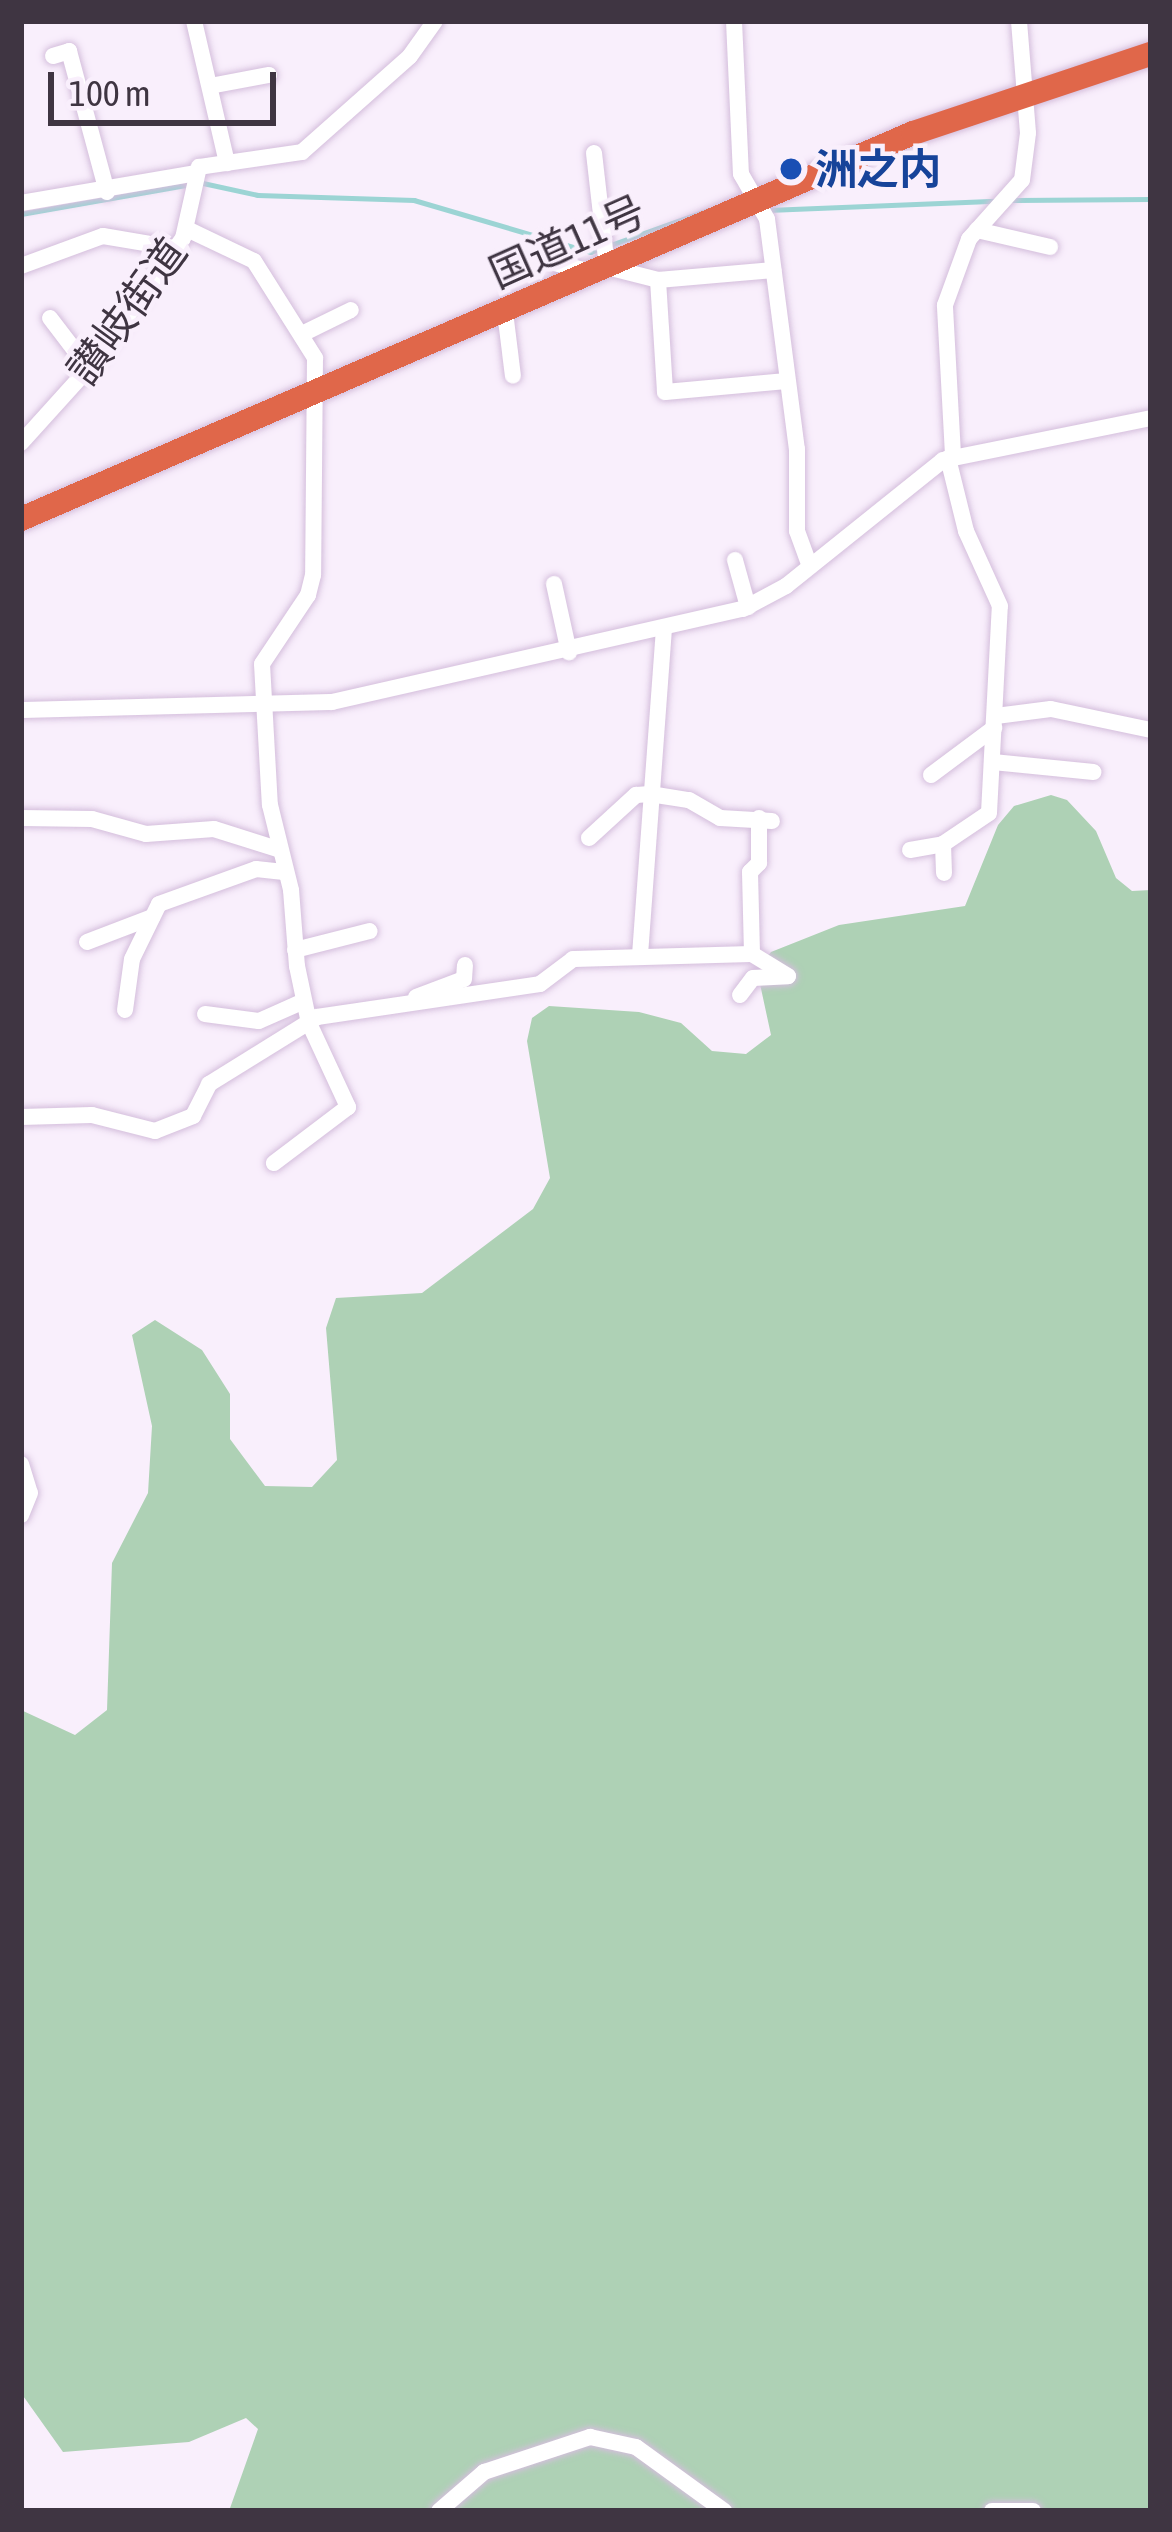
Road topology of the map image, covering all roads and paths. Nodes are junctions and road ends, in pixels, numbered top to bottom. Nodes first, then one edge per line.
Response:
1 (194, 21) edge
2 (435, 21) edge
3 (734, 21) edge
4 (1019, 21) edge
5 (1151, 54) edge
6 (52, 56) dead end
7 (269, 75) dead end
8 (210, 86) junction
9 (1023, 92) junction
10 (594, 152) dead end
11 (227, 164) junction
12 (196, 173) junction
13 (107, 192) junction
14 (755, 202) junction
15 (21, 203) edge
16 (187, 229) junction
17 (977, 230) junction
18 (1049, 247) dead end
19 (175, 248) junction
20 (558, 264) dead end
21 (21, 266) edge
22 (601, 270) junction
23 (774, 271) junction
24 (658, 280) junction
25 (351, 310) dead end
26 (505, 312) junction
27 (50, 318) dead end
28 (304, 333) junction
29 (89, 370) junction
30 (513, 376) dead end
31 (787, 381) junction
32 (316, 395) junction
33 (1151, 418) edge
34 (21, 443) edge
35 (951, 457) junction
36 (21, 519) edge
37 (736, 560) dead end
38 (810, 566) junction
39 (554, 584) dead end
40 (748, 607) junction
41 (664, 628) junction
42 (569, 652) junction
43 (265, 703) junction
44 (21, 710) edge
45 (995, 722) junction
46 (1151, 730) edge
47 (993, 762) junction
48 (1094, 772) dead end
49 (931, 776) dead end
50 (650, 794) junction
51 (21, 818) edge
52 (589, 838) dead end
53 (943, 844) junction
54 (277, 849) junction
55 (910, 850) dead end
56 (284, 872) junction
57 (944, 873) dead end
58 (152, 917) junction
59 (370, 931) dead end
60 (87, 942) dead end
61 (295, 950) junction
62 (752, 954) junction
63 (640, 955) junction
64 (465, 965) dead end
65 (740, 995) dead end
66 (304, 1001) junction
67 (414, 1002) junction
68 (125, 1010) dead end
69 (205, 1014) dead end
70 (236, 1020) junction
71 (309, 1023) junction
72 (246, 1060) junction
73 (21, 1117) edge
74 (274, 1163) dead end
75 (21, 1464) edge
76 (21, 1515) edge
77 (440, 2511) edge
78 (724, 2511) edge
79 (992, 2511) edge
80 (1033, 2511) edge

1 - 8 street
2 - 11 street
3 - 14 street
4 - 9 street
5 - 9 highway, 国道11号
6 - 13 street
7 - 8 street
8 - 11 street
9 - 14 highway, 国道11号
9 - 17 street
10 - 22 street
11 - 12 street
12 - 13 street
12 - 16 street, 讃岐街道
13 - 15 street
14 - 22 highway, 国道11号
14 - 23 street
16 - 19 street, 讃岐街道
16 - 28 street
17 - 18 street
17 - 35 street
19 - 21 street
19 - 29 street, 讃岐街道
20 - 22 street
22 - 24 street
22 - 26 highway, 国道11号
23 - 24 street
23 - 31 street
24 - 31 street
25 - 28 street
26 - 30 street
26 - 32 highway, 国道11号
27 - 29 street
28 - 32 street
29 - 34 street, 讃岐街道
31 - 38 street
32 - 36 highway, 国道11号
32 - 43 street
33 - 35 street
35 - 38 street
35 - 45 street
37 - 40 street
38 - 40 street
39 - 42 street
40 - 41 street
41 - 42 street
41 - 50 street
42 - 43 street
43 - 44 street
43 - 54 street
45 - 46 street
45 - 47 street
45 - 49 street
47 - 48 street
47 - 53 street
50 - 52 street
50 - 62 street
50 - 63 street
51 - 54 street
53 - 55 street
53 - 57 street
54 - 56 street
56 - 58 street
56 - 61 street
58 - 60 street
58 - 68 street
59 - 61 street
61 - 66 street
62 - 63 street
62 - 65 street
63 - 67 street
64 - 67 street
66 - 70 street
66 - 71 street
67 - 71 street
69 - 70 street
70 - 72 street
71 - 72 street
71 - 74 street
72 - 73 street
75 - 76 street
77 - 78 street
79 - 80 street

